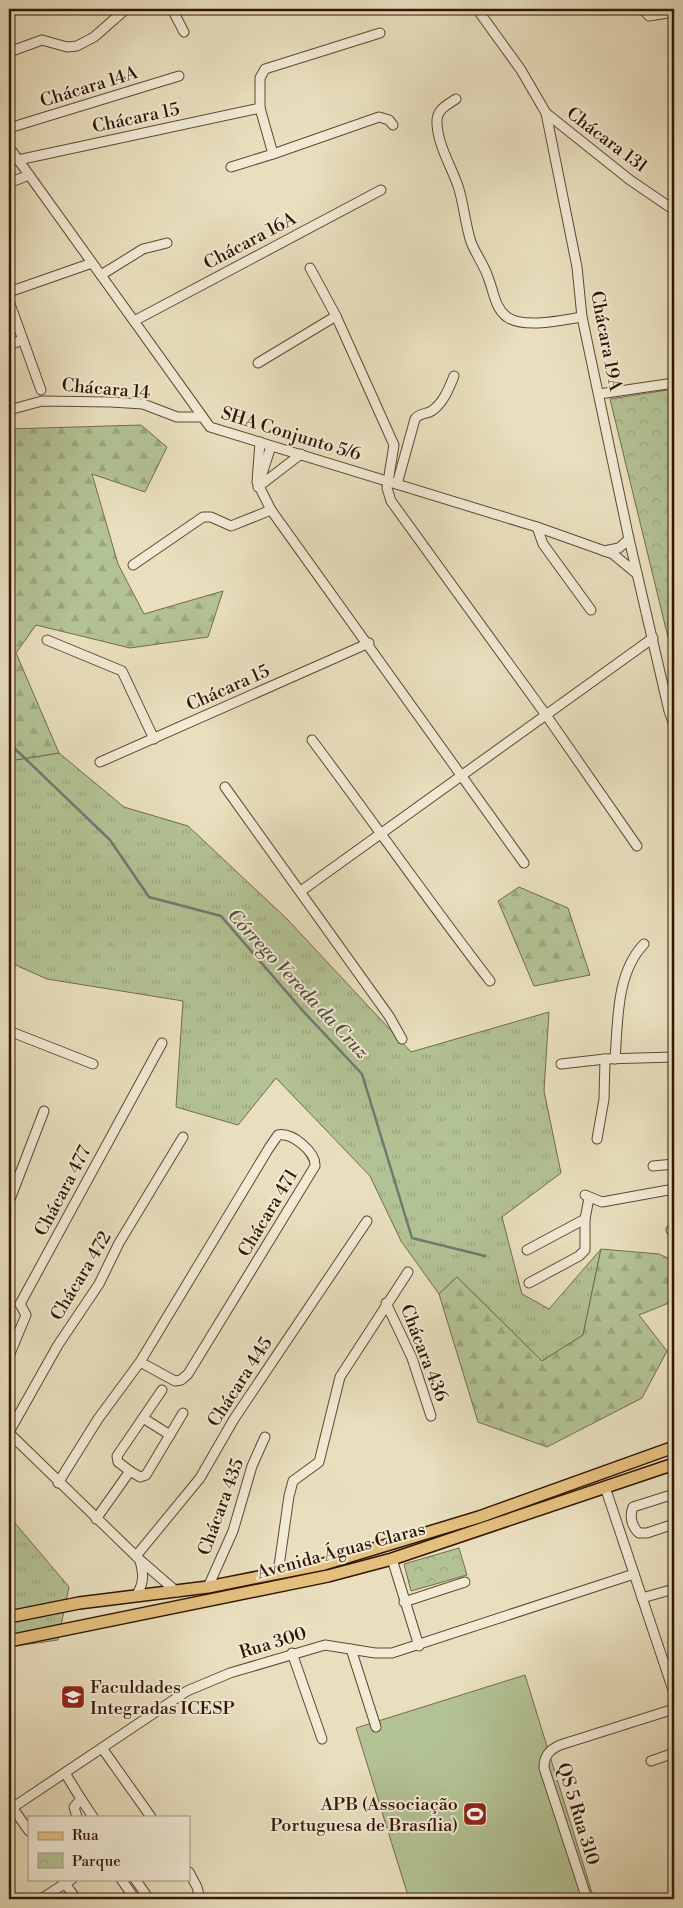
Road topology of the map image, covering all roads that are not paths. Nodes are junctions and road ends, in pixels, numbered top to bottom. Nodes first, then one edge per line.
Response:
1 (126, 9) edge
2 (172, 9) edge
3 (477, 9) edge
4 (643, 9) edge
5 (674, 12) edge
6 (184, 32) dead end
7 (380, 33) dead end
8 (9, 52) edge
9 (179, 76) dead end
10 (456, 99) dead end
11 (260, 108) junction
12 (546, 114) junction
13 (393, 125) dead end
14 (9, 128) edge
15 (9, 147) edge
16 (273, 154) junction
17 (18, 160) junction
18 (231, 167) dead end
19 (28, 175) junction
20 (9, 183) edge
21 (381, 190) dead end
22 (674, 210) edge
23 (167, 243) dead end
24 (92, 263) junction
25 (310, 268) dead end
26 (101, 275) junction
27 (9, 292) edge
28 (9, 301) edge
29 (336, 316) junction
30 (582, 317) junction
31 (134, 321) junction
32 (22, 340) junction
33 (9, 345) edge
34 (258, 364) dead end
35 (454, 376) dead end
36 (674, 383) edge
37 (41, 390) dead end
38 (599, 394) junction
39 (9, 410) edge
40 (201, 417) junction
41 (260, 442) junction
42 (271, 446) junction
43 (301, 454) junction
44 (392, 482) junction
45 (258, 487) junction
46 (271, 510) junction
47 (537, 527) junction
48 (629, 538) junction
49 (604, 551) junction
50 (133, 565) dead end
51 (638, 574) junction
52 (592, 610) dead end
53 (653, 638) junction
54 (48, 640) dead end
55 (369, 643) junction
56 (546, 715) junction
57 (674, 725) edge
58 (154, 739) junction
59 (312, 740) dead end
60 (100, 762) dead end
61 (462, 776) junction
62 (225, 787) dead end
63 (382, 834) junction
64 (637, 846) dead end
65 (524, 863) dead end
66 (301, 892) junction
67 (644, 944) dead end
68 (490, 980) dead end
69 (9, 1031) edge
70 (402, 1038) dead end
71 (162, 1043) dead end
72 (674, 1057) edge
73 (610, 1059) junction
74 (94, 1064) dead end
75 (561, 1064) dead end
76 (44, 1111) dead end
77 (183, 1137) dead end
78 (598, 1140) dead end
79 (674, 1164) edge
80 (653, 1166) dead end
81 (674, 1189) edge
82 (9, 1202) edge
83 (586, 1219) junction
84 (367, 1221) dead end
85 (527, 1250) dead end
86 (408, 1272) dead end
87 (530, 1283) dead end
88 (386, 1303) junction
89 (9, 1356) edge
90 (140, 1362) junction
91 (162, 1390) dead end
92 (184, 1413) dead end
93 (431, 1416) dead end
94 (143, 1418) junction
95 (9, 1433) edge
96 (170, 1435) junction
97 (265, 1437) dead end
98 (674, 1447) edge
99 (674, 1464) edge
100 (130, 1471) junction
101 (58, 1483) junction
102 (605, 1487) junction
103 (674, 1494) edge
104 (96, 1519) junction
105 (633, 1523) junction
106 (674, 1524) edge
107 (619, 1528) junction
108 (138, 1558) junction
109 (392, 1559) junction
110 (324, 1564) junction
111 (278, 1573) junction
112 (634, 1574) junction
113 (328, 1576) junction
114 (465, 1582) dead end
115 (208, 1587) junction
116 (674, 1589) edge
117 (177, 1592) junction
118 (136, 1596) junction
119 (642, 1598) junction
120 (404, 1602) junction
121 (170, 1609) junction
122 (9, 1617) edge
123 (9, 1642) edge
124 (419, 1646) junction
125 (351, 1649) junction
126 (292, 1654) junction
127 (674, 1693) edge
128 (674, 1709) edge
129 (376, 1727) dead end
130 (322, 1739) dead end
131 (102, 1748) junction
132 (674, 1753) edge
133 (651, 1761) dead end
134 (66, 1773) junction
135 (81, 1798) junction
136 (11, 1809) edge
137 (77, 1816) edge
138 (92, 1816) edge
139 (150, 1816) edge
140 (28, 1830) edge
141 (190, 1874) edge
142 (122, 1880) edge
143 (136, 1880) edge
144 (66, 1881) edge
145 (41, 1899) edge
146 (76, 1899) edge
147 (135, 1899) edge
148 (149, 1899) edge
149 (200, 1899) edge
150 (587, 1899) edge

1 - 8 street
2 - 6 street
3 - 12 street
4 - 5 street
7 - 11 street
9 - 14 street, Chácara 14A
10 - 30 street
11 - 16 street
11 - 17 street, Chácara 15
12 - 22 street, Chácara 131
12 - 30 street, Chácara 19A
13 - 16 street
15 - 17 street, SHA Conjunto 5/6
16 - 18 street
17 - 19 street, SHA Conjunto 5/6
19 - 20 street
19 - 24 street, SHA Conjunto 5/6
21 - 31 street, Chácara 16A
23 - 26 street
24 - 26 street, SHA Conjunto 5/6
24 - 27 street
25 - 29 street
26 - 31 street, SHA Conjunto 5/6
28 - 32 street
29 - 34 street
29 - 44 street
30 - 38 street, Chácara 19A
31 - 40 street, SHA Conjunto 5/6
32 - 33 street
32 - 37 street
35 - 44 street
36 - 38 street
38 - 48 street, Chácara 19A
39 - 40 street, Chácara 14
40 - 41 street, SHA Conjunto 5/6
41 - 42 street, SHA Conjunto 5/6
41 - 45 street
42 - 43 street, SHA Conjunto 5/6
42 - 45 street
43 - 44 street, SHA Conjunto 5/6
43 - 45 street
44 - 47 street, SHA Conjunto 5/6
44 - 56 street
45 - 46 street
46 - 50 street
46 - 55 street
47 - 49 street, SHA Conjunto 5/6
47 - 52 street
48 - 49 street
48 - 51 street, Chácara 19A
49 - 51 street, SHA Conjunto 5/6
51 - 53 street, Chácara 19A
53 - 56 street
53 - 57 street, Chácara 19A
54 - 58 street
55 - 58 street, Chácara 15
55 - 61 street
56 - 61 street
56 - 64 street
58 - 60 street, Chácara 15
59 - 63 street
61 - 63 street
61 - 65 street
62 - 66 street
63 - 66 street
63 - 68 street
66 - 70 street
67 - 73 street
69 - 74 street
71 - 89 street, Chácara 477
72 - 73 street
73 - 75 street
73 - 78 street
76 - 82 street
77 - 95 street, Chácara 472
79 - 80 street
81 - 83 street
83 - 85 street
83 - 87 street
84 - 108 street, Chácara 445
86 - 88 street, Chácara 436
88 - 93 street, Chácara 436
88 - 111 street, Chácara 436
90 - 90 street, Chácara 471
90 - 101 street, Chácara 471
91 - 94 street
92 - 96 street
94 - 96 street
94 - 100 street
95 - 101 street
96 - 100 street
97 - 115 street, Chácara 435
98 - 110 main road, Avenida Águas Claras
99 - 102 main road, Avenida Águas Claras
100 - 104 street
101 - 104 street
102 - 107 street
102 - 109 main road, Avenida Águas Claras
103 - 105 street
104 - 108 street
105 - 106 street
105 - 107 street
107 - 112 street
108 - 117 street
108 - 118 street
109 - 113 main road, Avenida Águas Claras
109 - 120 street
110 - 111 main road, Avenida Águas Claras
110 - 113 main road
111 - 115 main road, Avenida Águas Claras
112 - 119 street
112 - 124 street, Rua 300
113 - 121 main road, Avenida Águas Claras
114 - 120 street
115 - 117 main road, Avenida Águas Claras
116 - 119 street
117 - 118 main road, Avenida Águas Claras
117 - 121 main road
118 - 122 main road, Avenida Águas Claras
119 - 127 street
120 - 124 street
121 - 123 main road, Avenida Águas Claras
124 - 125 street, Rua 300
125 - 126 street, Rua 300
125 - 129 street
126 - 130 street
126 - 131 street, Rua 300
128 - 150 street, QS 5 Rua 310
131 - 134 street, Rua 300
131 - 139 street
132 - 133 street
134 - 135 street
134 - 136 street, Rua 300
135 - 137 street
135 - 138 street
136 - 140 street
141 - 149 street
142 - 147 street
143 - 148 street
144 - 145 street
144 - 146 street

